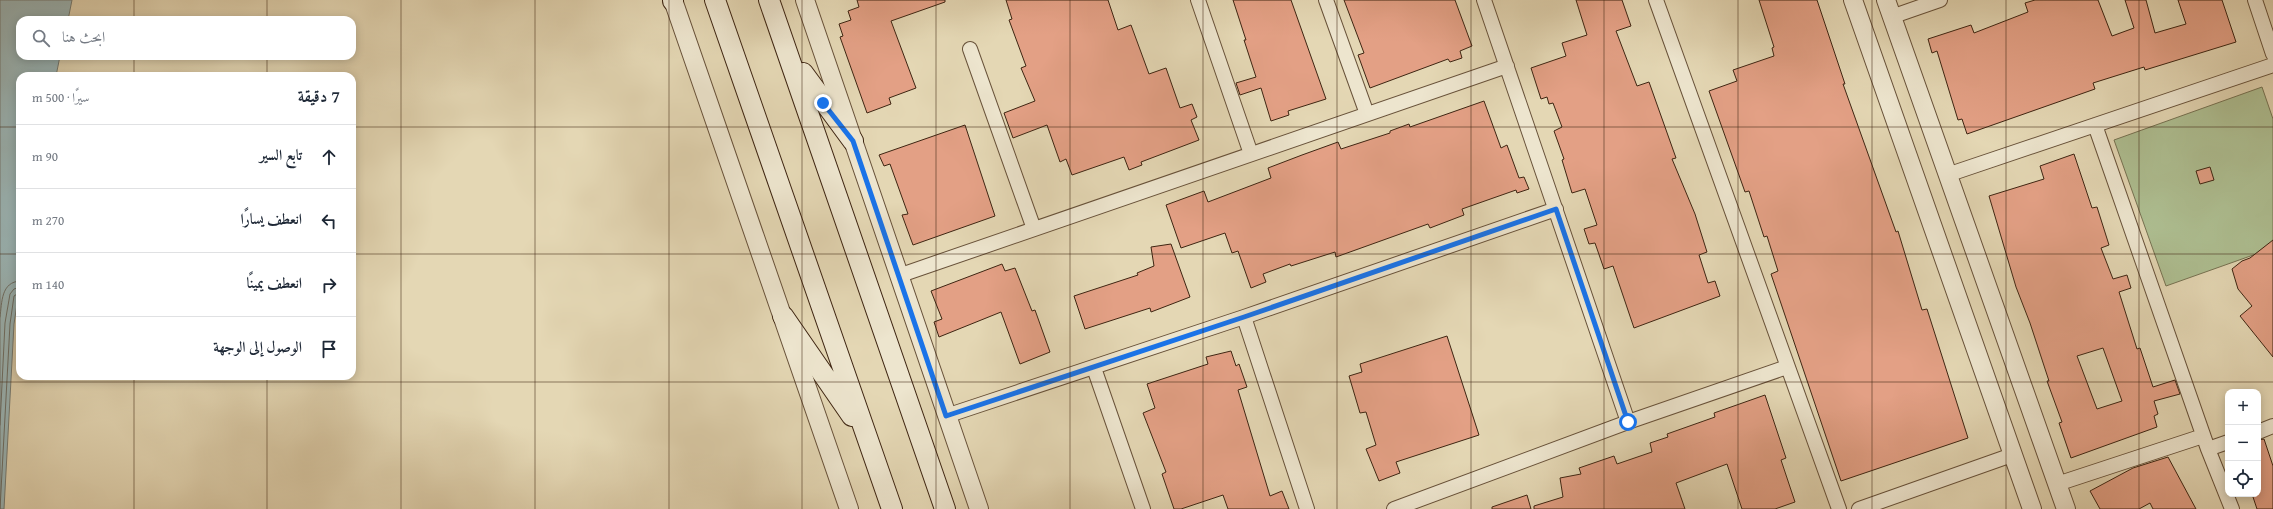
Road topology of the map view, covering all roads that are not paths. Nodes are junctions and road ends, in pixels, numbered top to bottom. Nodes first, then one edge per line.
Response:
1 (673, 0) edge
2 (715, 0) edge
3 (769, 0) edge
4 (805, 0) edge
5 (1198, 0) edge
6 (1326, 0) edge
7 (1484, 0) edge
8 (1656, 0) edge
9 (1853, 0) edge
10 (1882, 0) edge
11 (1940, 0) edge
12 (2255, 0) edge
13 (1888, 8) edge
14 (970, 49) dead end
15 (788, 51) junction
16 (2273, 54) edge
17 (2273, 65) edge
18 (1507, 66) junction
19 (1367, 114) junction
20 (2095, 125) junction
21 (853, 141) junction
22 (1251, 154) junction
23 (1947, 175) junction
24 (1556, 209) junction
25 (1034, 229) junction
26 (898, 276) junction
27 (783, 316) junction
28 (1244, 317) junction
29 (1787, 367) junction
30 (1094, 368) junction
31 (946, 416) junction
32 (1628, 422) junction
33 (2273, 426) edge
34 (2261, 431) edge
35 (867, 437) junction
36 (2225, 442) edge
37 (2206, 443) junction
38 (2012, 455) junction
39 (2057, 484) junction
40 (849, 509) edge
41 (892, 509) edge
42 (945, 509) edge
43 (979, 509) edge
44 (1143, 509) edge
45 (1307, 509) edge
46 (1394, 509) edge
47 (1839, 509) edge
48 (1859, 509) edge
49 (2032, 509) edge
50 (2066, 509) edge
51 (2232, 509) edge

1 - 27 street
2 - 35 main road
3 - 15 main road
4 - 21 street
5 - 22 street
6 - 19 street
7 - 18 street
8 - 29 street
9 - 38 street
10 - 13 street
11 - 13 street
12 - 16 street
13 - 23 street
14 - 25 street
15 - 21 main road
15 - 42 main road
17 - 20 street
18 - 19 street
18 - 24 street
19 - 22 street
20 - 23 street
20 - 37 street
21 - 26 street
22 - 25 street
23 - 39 street
24 - 28 street
24 - 32 street
25 - 26 street
26 - 31 street
27 - 35 main road
27 - 40 street
28 - 30 street
28 - 45 street
29 - 32 street
29 - 47 street
30 - 31 street
30 - 44 street
31 - 43 street
32 - 46 street
33 - 34 street
35 - 41 main road
36 - 37 street
37 - 39 street
37 - 51 street
38 - 48 street
38 - 49 street
39 - 50 street

